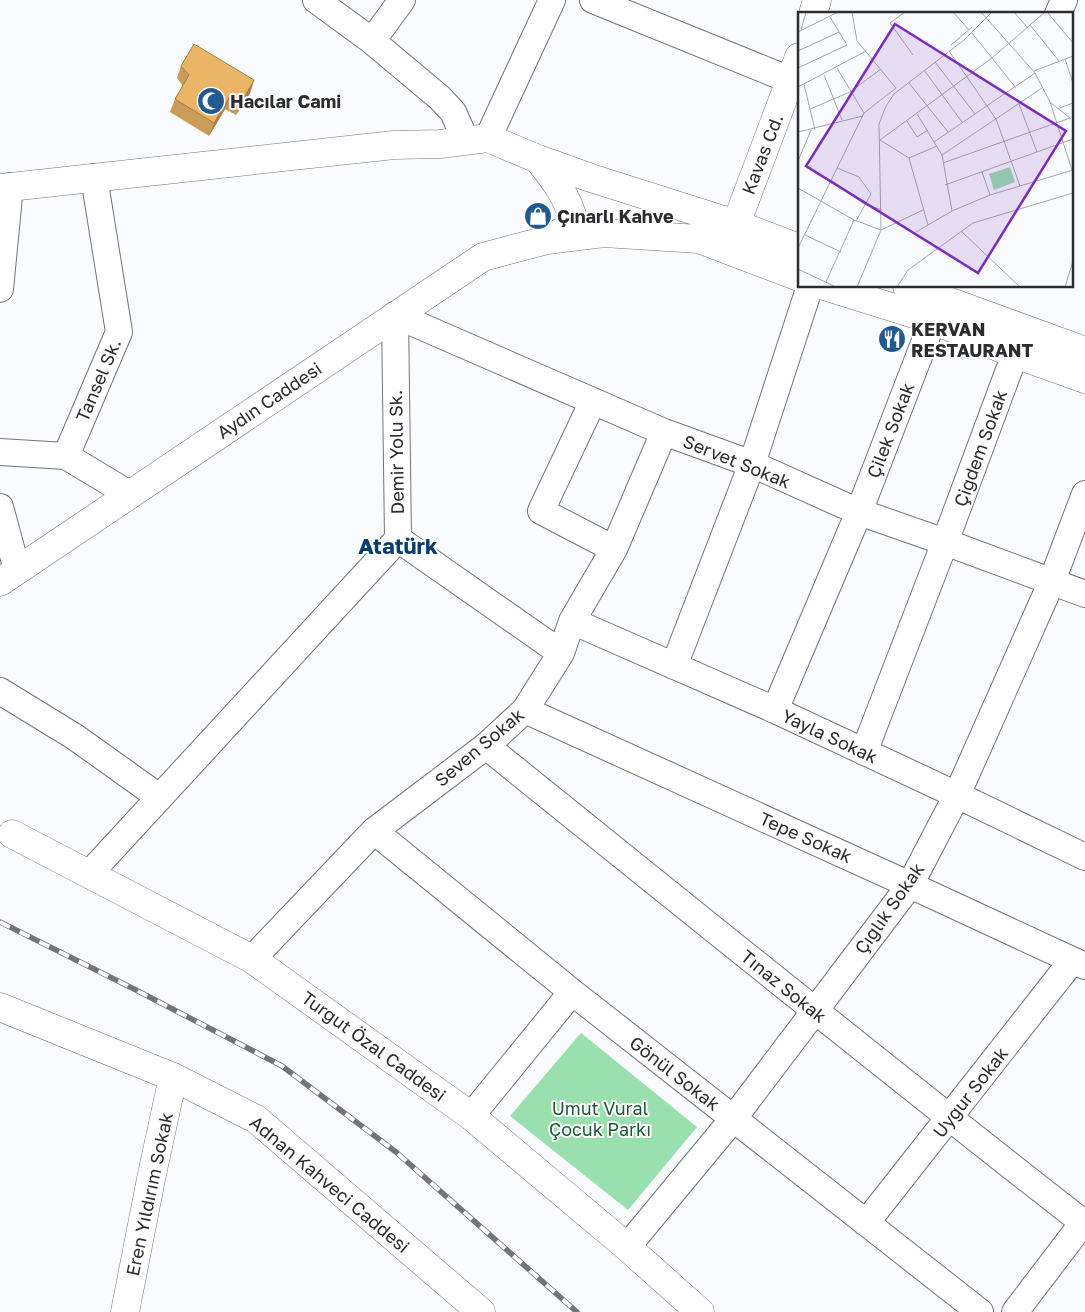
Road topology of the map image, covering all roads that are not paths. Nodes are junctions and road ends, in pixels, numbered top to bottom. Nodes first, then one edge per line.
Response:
1 (316, 0) edge
2 (402, 0) edge
3 (552, 0) edge
4 (593, 0) edge
5 (1064, 0) edge
6 (1059, 12) edge
7 (372, 41) junction
8 (794, 68) edge
9 (477, 139) junction
10 (538, 159) junction
11 (94, 177) junction
12 (5, 187) edge
13 (736, 224) junction
14 (548, 240) junction
15 (798, 248) edge
16 (798, 277) edge
17 (809, 288) edge
18 (830, 288) edge
19 (912, 288) edge
20 (0, 289) edge
21 (395, 315) junction
22 (933, 320) junction
23 (1085, 351) edge
24 (1015, 354) junction
25 (1085, 378) edge
26 (592, 401) junction
27 (664, 432) junction
28 (0, 452) edge
29 (66, 456) junction
30 (752, 464) junction
31 (129, 494) junction
32 (1085, 494) edge
33 (0, 508) edge
34 (859, 512) junction
35 (398, 538) junction
36 (945, 542) junction
37 (614, 549) junction
38 (9, 576) edge
39 (1052, 581) junction
40 (1085, 594) edge
41 (572, 621) junction
42 (561, 654) junction
43 (674, 666) junction
44 (0, 691) edge
45 (526, 710) junction
46 (775, 710) junction
47 (486, 746) junction
48 (864, 752) junction
49 (957, 795) junction
50 (159, 797) junction
51 (374, 831) junction
52 (12, 834) dead end
53 (1085, 857) edge
54 (89, 874) junction
55 (910, 885) junction
56 (252, 959) junction
57 (1079, 964) edge
58 (572, 992) junction
59 (0, 1007) edge
60 (814, 1011) junction
61 (173, 1077) junction
62 (471, 1116) junction
63 (949, 1118) junction
64 (734, 1120) junction
65 (1084, 1222) edge
66 (866, 1223) junction
67 (627, 1247) junction
68 (125, 1312) edge
69 (480, 1312) edge
70 (700, 1312) edge
71 (980, 1312) edge
72 (1015, 1312) edge

1 - 7 street
2 - 7 street
3 - 9 street
4 - 8 street
5 - 6 street
7 - 9 street
8 - 13 main road, Kavas Cd.
9 - 10 main road, Aydın Caddesi
9 - 11 main road, Aydın Caddesi
10 - 13 main road, Aydın Caddesi
10 - 14 main road, Aydın Caddesi
11 - 12 main road, Aydın Caddesi
11 - 29 street, Tansel Sk.
12 - 20 street
13 - 15 main road, Aydın Caddesi
14 - 16 main road, Aydın Caddesi
14 - 21 main road, Aydın Caddesi
17 - 30 street
18 - 22 main road
19 - 23 main road
21 - 26 street, Servet Sokak
21 - 31 main road, Aydın Caddesi
21 - 35 street, Demir Yolu Sk.
22 - 24 main road
22 - 34 street, Çilek Sokak
24 - 25 main road
24 - 36 street, Çiğdem Sokak
26 - 27 street, Servet Sokak
26 - 37 street
27 - 30 street, Servet Sokak
27 - 37 street, Seven Sokak
28 - 29 street
29 - 31 street
30 - 34 street, Servet Sokak
30 - 43 street
31 - 38 main road, Aydın Caddesi
32 - 39 street, Çığlık Sokak
33 - 38 street
34 - 36 street, Servet Sokak
34 - 46 street, Çilek Sokak
35 - 42 street, Demir Yolu Sk.
35 - 50 street
36 - 39 street, Servet Sokak
36 - 48 street, Çiğdem Sokak
37 - 41 street, Seven Sokak
39 - 40 street, Servet Sokak
39 - 49 street, Çığlık Sokak
41 - 42 street, Seven Sokak
41 - 43 street, Yayla Sokak
42 - 45 street, Seven Sokak
43 - 46 street, Yayla Sokak
44 - 50 street
45 - 47 street, Seven Sokak
45 - 55 street, Tepe Sokak
46 - 48 street, Yayla Sokak
47 - 51 street, Seven Sokak
47 - 60 street, Tınaz Sokak
48 - 49 street, Yayla Sokak
49 - 53 street, Yayla Sokak
49 - 55 street, Çığlık Sokak
50 - 54 street
51 - 56 street, Seven Sokak
51 - 58 street, Gönül Sokak
52 - 54 main road, Turgut Özal Caddesi
54 - 56 main road, Turgut Özal Caddesi
55 - 57 street, Tepe Sokak
55 - 60 street, Çığlık Sokak
56 - 62 main road, Turgut Özal Caddesi
57 - 63 street, Uygur Sokak
58 - 62 street
58 - 64 street, Gönül Sokak
59 - 61 main road, Adnan Kahveci Caddesi
60 - 63 street, Tınaz Sokak
60 - 64 street, Çığlık Sokak
61 - 68 main road, Eren Yıldırım Sokak
61 - 69 main road, Adnan Kahveci Caddesi
62 - 67 main road, Turgut Özal Caddesi
63 - 65 street, Tınaz Sokak
63 - 66 street, Uygur Sokak
64 - 66 street, Gönül Sokak
64 - 67 street, Çığlık Sokak
65 - 72 street
66 - 71 street, Gönül Sokak
67 - 70 main road, Turgut Özal Caddesi

